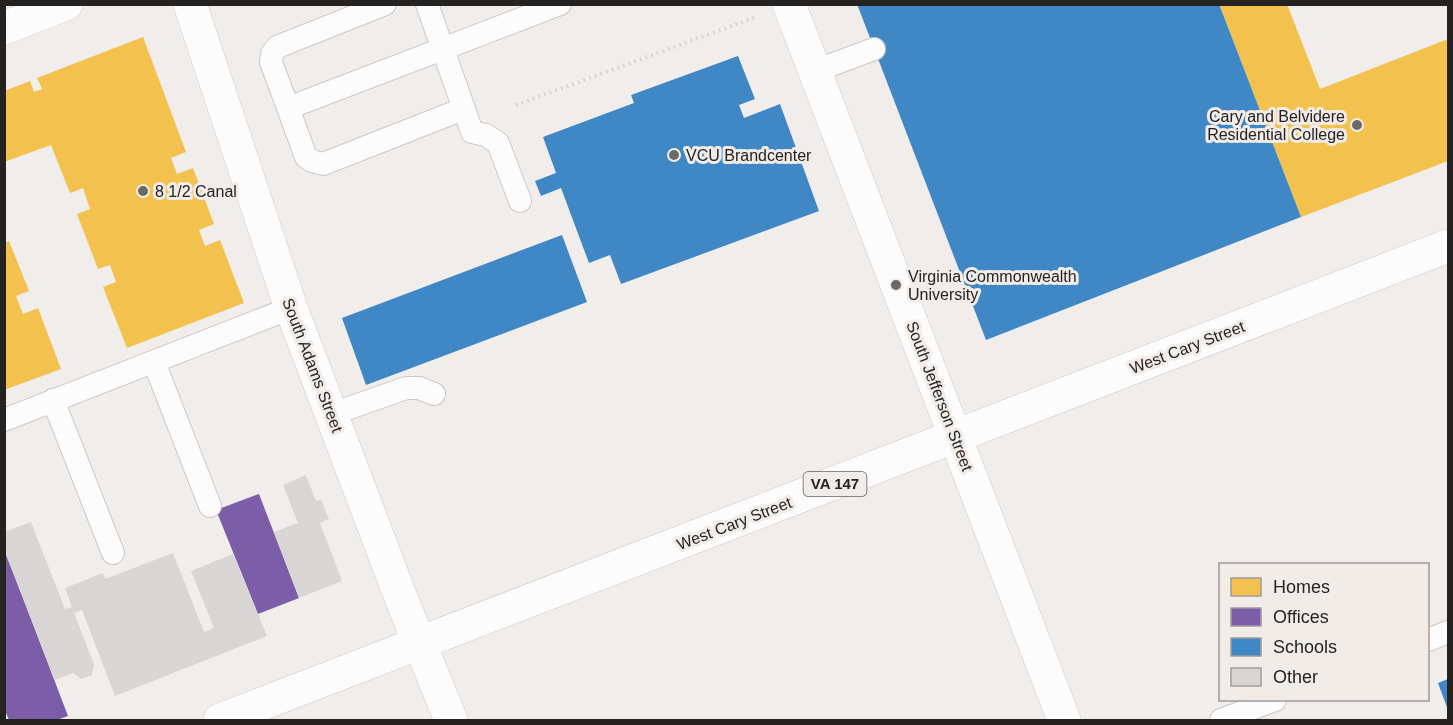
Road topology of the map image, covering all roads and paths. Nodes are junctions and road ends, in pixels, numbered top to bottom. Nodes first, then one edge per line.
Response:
1 (66, 4) edge
2 (190, 4) edge
3 (385, 4) edge
4 (427, 4) edge
5 (560, 4) edge
6 (789, 4) edge
7 (759, 16) dead end
8 (4, 28) edge
9 (874, 49) dead end
10 (442, 50) junction
11 (814, 71) junction
12 (516, 105) dead end
13 (288, 108) junction
14 (463, 109) junction
15 (520, 201) dead end
16 (1449, 246) edge
17 (291, 308) junction
18 (154, 362) junction
19 (435, 394) dead end
20 (53, 400) junction
21 (332, 414) junction
22 (4, 420) edge
23 (956, 437) junction
24 (210, 506) dead end
25 (113, 553) dead end
26 (1449, 632) edge
27 (1429, 640) edge
28 (420, 644) junction
29 (1270, 701) edge
30 (220, 720) edge
31 (451, 720) edge
32 (1064, 720) edge
33 (1221, 720) edge

1 - 8 street
2 - 17 street, South Adams Street
3 - 13 lane
4 - 10 lane
5 - 10 lane
6 - 11 street, South Jefferson Street
7 - 12 path
9 - 11 lane
10 - 13 lane
10 - 14 lane
11 - 23 street, South Jefferson Street
13 - 14 lane
14 - 15 lane
16 - 23 street, West Cary Street / VA 147
17 - 18 lane
17 - 21 street, South Adams Street
18 - 20 lane
18 - 24 lane
19 - 21 lane
20 - 22 lane
20 - 25 lane
21 - 28 street, South Adams Street
23 - 28 street, West Cary Street / VA 147
23 - 32 street, South Jefferson Street
26 - 27 lane
28 - 30 street, West Cary Street / VA 147
28 - 31 street, South Adams Street
29 - 33 lane

